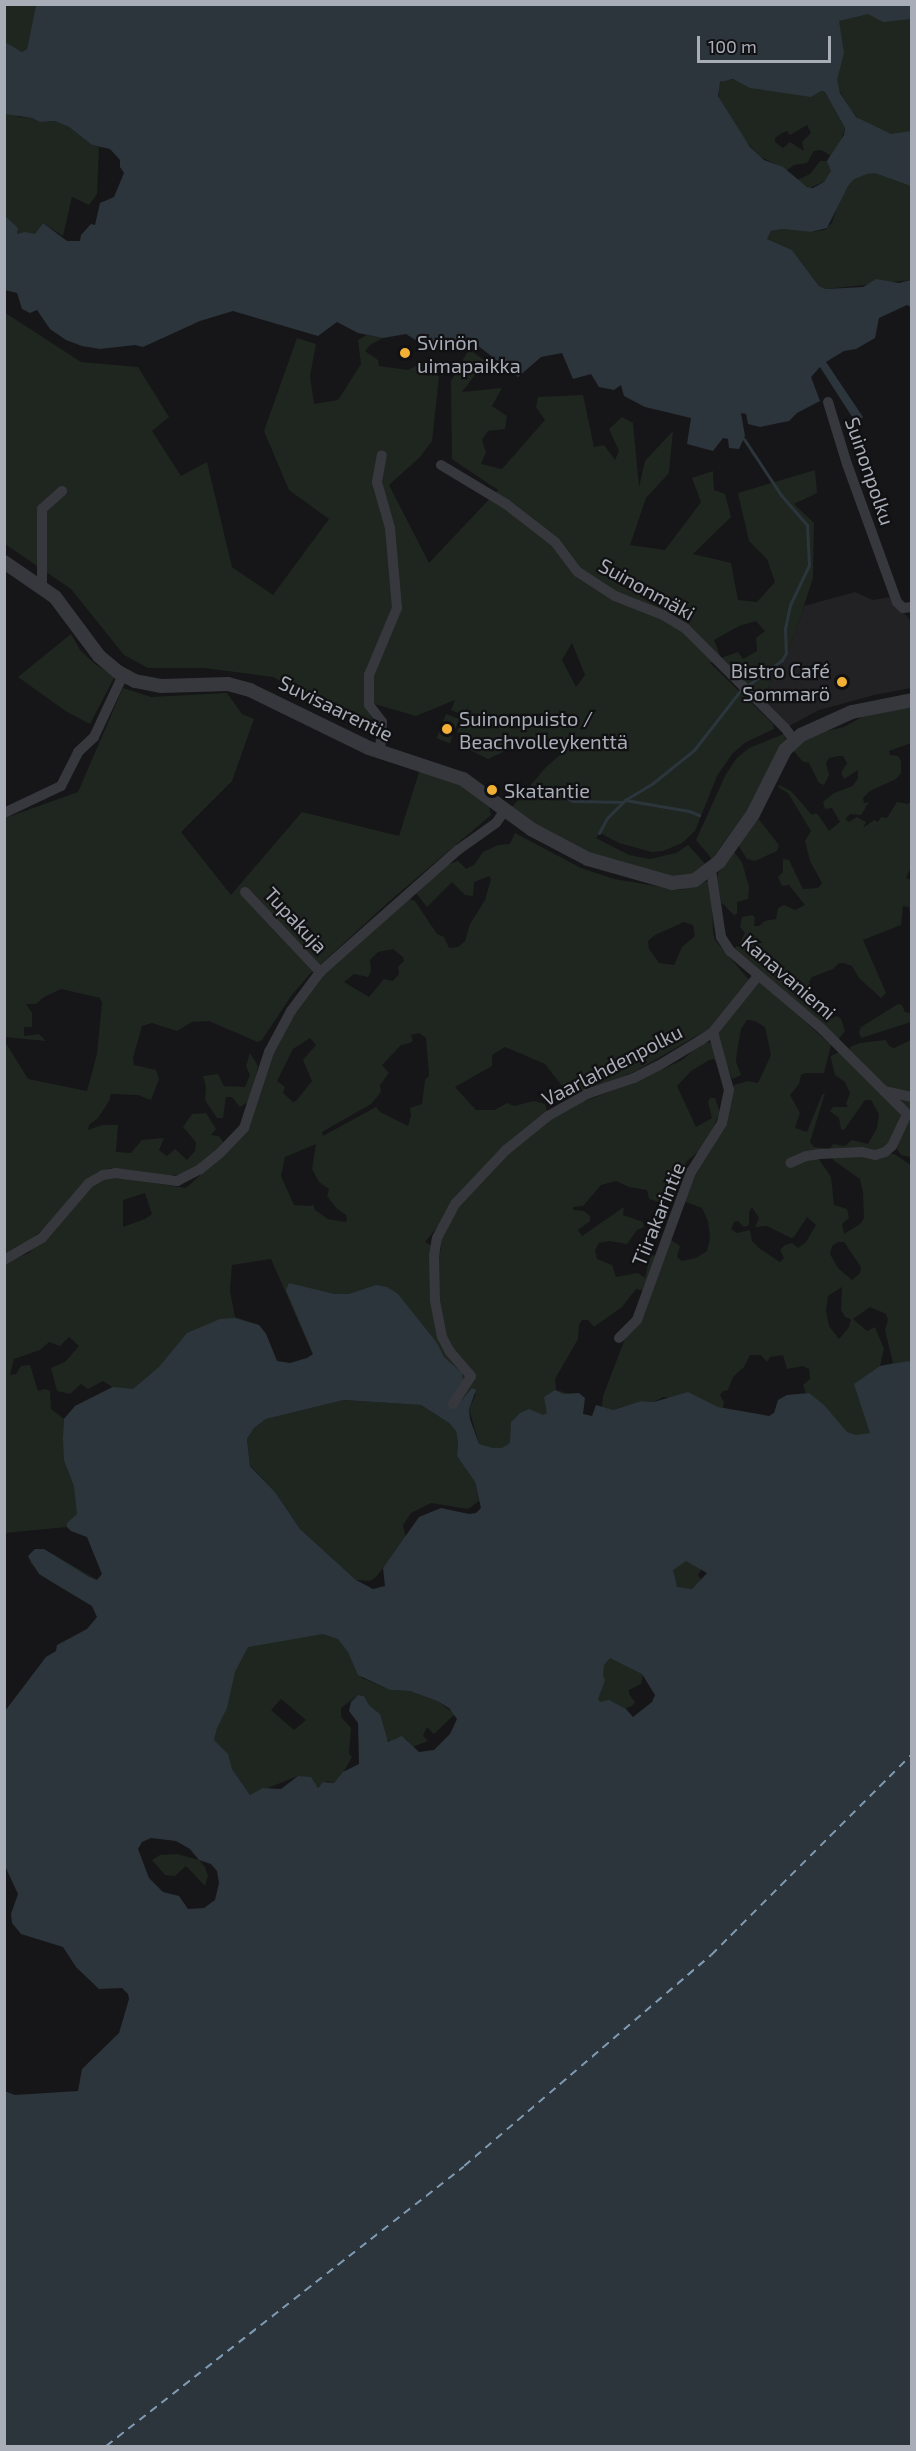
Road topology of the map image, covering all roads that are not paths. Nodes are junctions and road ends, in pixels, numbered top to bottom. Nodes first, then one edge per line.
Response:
1 (828, 402) dead end
2 (382, 455) dead end
3 (441, 465) dead end
4 (62, 491) dead end
5 (4, 562) edge
6 (42, 586) junction
7 (912, 607) edge
8 (123, 675) junction
9 (912, 700) edge
10 (794, 741) junction
11 (380, 752) junction
12 (505, 810) junction
13 (4, 813) edge
14 (711, 870) junction
15 (245, 892) dead end
16 (320, 972) junction
17 (757, 977) junction
18 (712, 1032) junction
19 (884, 1090) junction
20 (912, 1097) edge
21 (790, 1163) dead end
22 (4, 1260) edge
23 (619, 1338) dead end
24 (453, 1404) dead end

1 - 7 street, Suinonpolku
2 - 11 street
3 - 10 street, Suinonmäki
4 - 6 street
5 - 6 street, Suvisaarentie
6 - 8 street, Suvisaarentie
8 - 11 street, Suvisaarentie
8 - 13 street
9 - 10 street, Suvisaarentie
10 - 14 street, Suvisaarentie
11 - 12 street, Suvisaarentie
12 - 14 street, Suvisaarentie
12 - 16 street
14 - 17 street, Kanavaniemi
15 - 16 street, Tupakuja
16 - 22 street
17 - 18 street, Vaarlahdenpolku
17 - 19 street, Kanavaniemi
18 - 23 street, Tiirakarintie
18 - 24 street, Vaarlahdenpolku
19 - 20 street
19 - 21 street, Kanavaniemi

